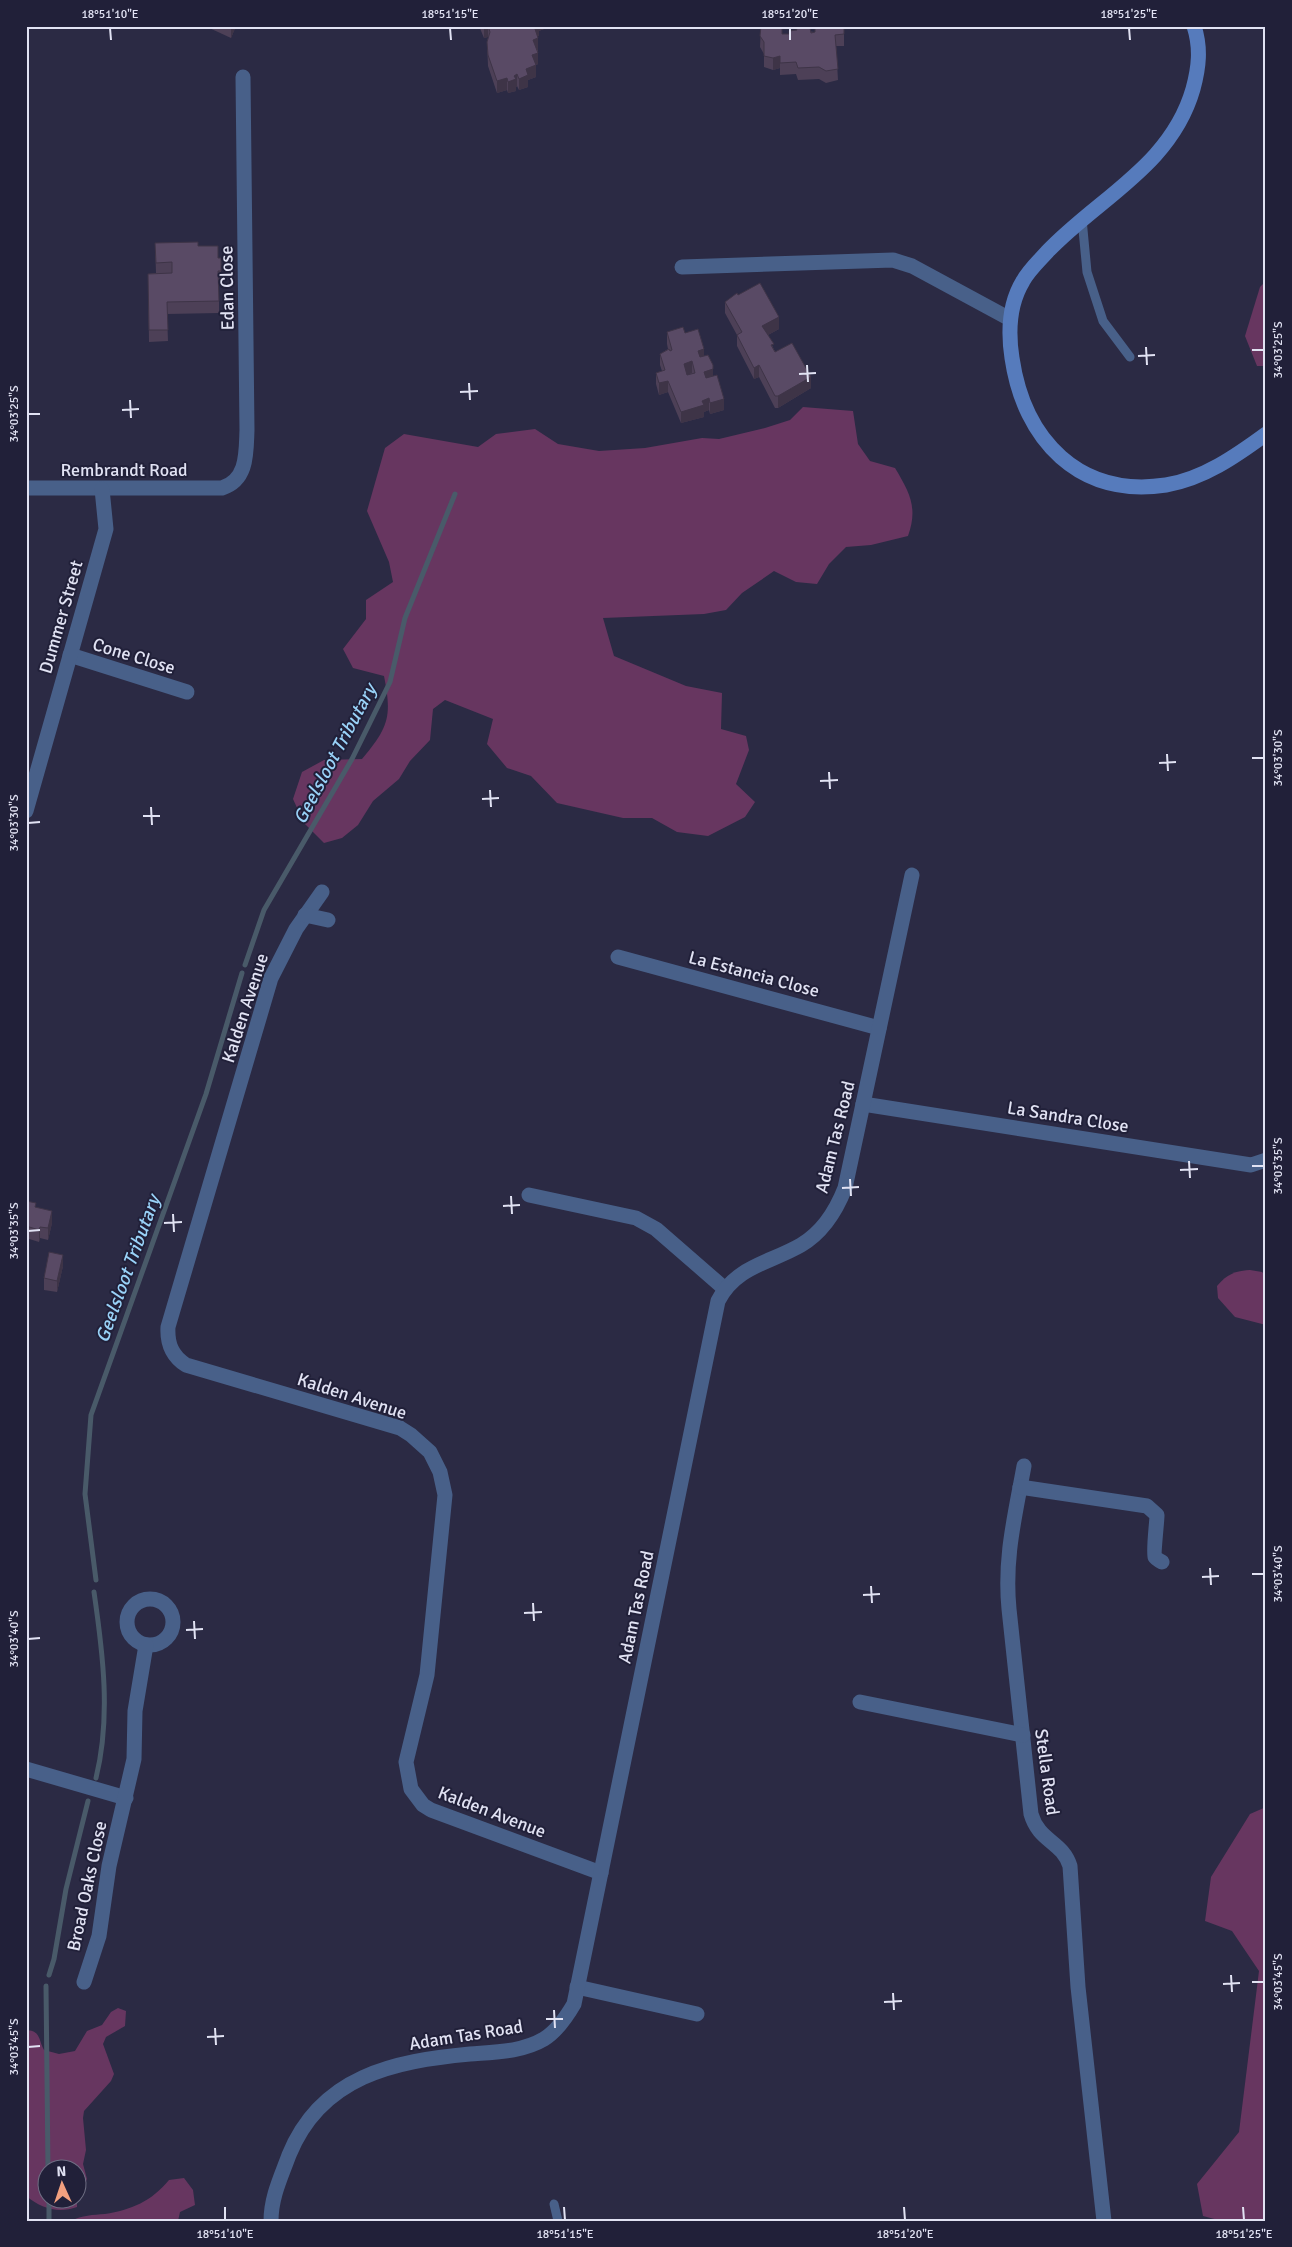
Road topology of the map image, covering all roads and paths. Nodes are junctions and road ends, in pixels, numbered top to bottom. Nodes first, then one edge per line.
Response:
1 (1194, 26) edge
2 (243, 77) dead end
3 (1082, 219) junction
4 (682, 267) dead end
5 (1010, 319) junction
6 (1130, 357) dead end
7 (1266, 434) edge
8 (26, 488) edge
9 (222, 488) joint
10 (102, 490) junction
11 (70, 655) junction
12 (187, 692) dead end
13 (26, 811) edge
14 (912, 875) dead end
15 (322, 892) dead end
16 (305, 914) junction
17 (328, 920) dead end
18 (618, 957) dead end
19 (879, 1028) junction
20 (863, 1104) junction
21 (1266, 1160) edge
22 (529, 1194) dead end
23 (725, 1289) junction
24 (1024, 1466) dead end
25 (1020, 1487) junction
26 (1162, 1562) dead end
27 (146, 1645) dead end
28 (860, 1702) dead end
29 (1023, 1735) junction
30 (26, 1769) edge
31 (126, 1798) junction
32 (601, 1873) junction
33 (84, 1982) dead end
34 (578, 1987) junction
35 (696, 2014) dead end
36 (554, 2204) dead end
37 (271, 2221) edge
38 (558, 2221) edge
39 (1104, 2221) edge

1 - 3 street
2 - 9 street, Edan Close
3 - 5 street
3 - 6 lane
4 - 5 street
5 - 7 street
8 - 10 street, Rembrandt Road
9 - 10 street, Rembrandt Road
10 - 11 street, Dummer Street
11 - 12 street, Cone Close
11 - 13 street, Dummer Street
14 - 19 street, Adam Tas Road
15 - 16 street, Kalden Avenue
16 - 17 street
16 - 32 street, Kalden Avenue
18 - 19 street, La Estancia Close
19 - 20 street, Adam Tas Road
20 - 21 street, La Sandra Close
20 - 23 street, Adam Tas Road
22 - 23 street
23 - 32 street, Adam Tas Road
24 - 25 street, Stella Road
25 - 26 street
25 - 29 street, Stella Road
27 - 31 street, Broad Oaks Close
28 - 29 street
29 - 39 street, Stella Road
30 - 31 street
31 - 33 street, Broad Oaks Close
32 - 34 street, Adam Tas Road
34 - 35 street
34 - 37 street, Adam Tas Road
36 - 38 lane

